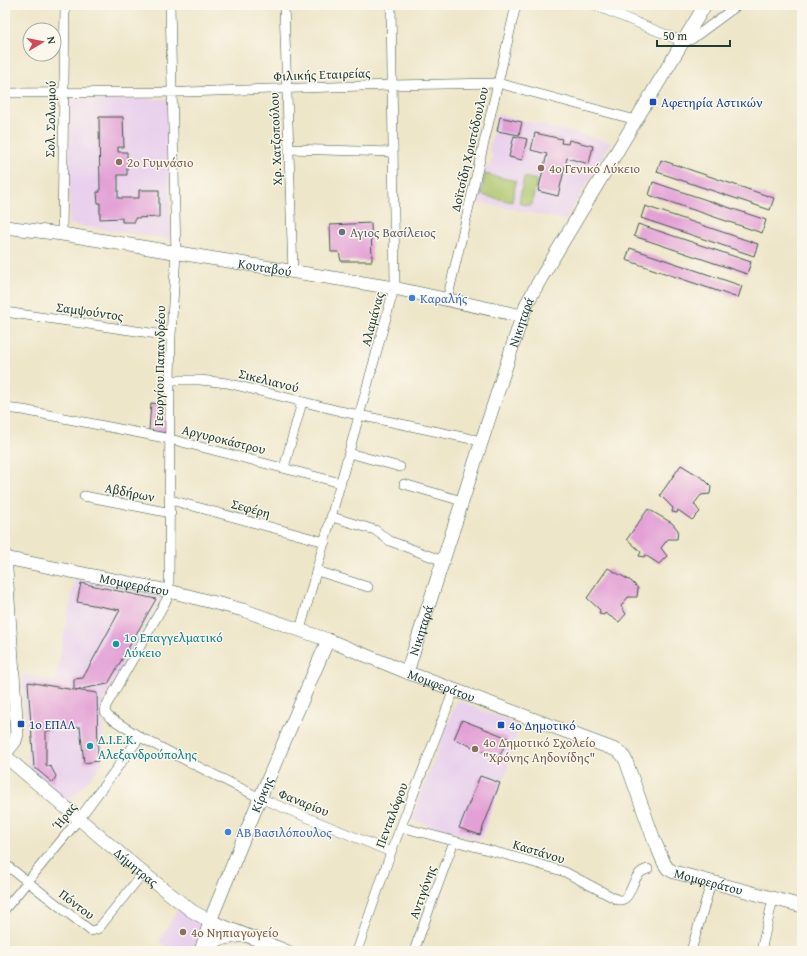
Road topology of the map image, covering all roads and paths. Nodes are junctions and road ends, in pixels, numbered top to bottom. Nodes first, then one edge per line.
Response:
1 (65, 5) edge
2 (170, 5) edge
3 (284, 5) edge
4 (391, 5) edge
5 (516, 5) edge
6 (705, 5) edge
7 (738, 5) edge
8 (597, 6) edge
9 (684, 42) junction
10 (498, 83) junction
11 (392, 85) junction
12 (286, 89) junction
13 (173, 92) junction
14 (5, 93) edge
15 (63, 93) junction
16 (636, 120) junction
17 (288, 149) junction
18 (393, 152) junction
19 (5, 227) edge
20 (62, 234) junction
21 (176, 253) junction
22 (293, 272) junction
23 (394, 288) junction
24 (447, 300) junction
25 (5, 312) edge
26 (522, 316) junction
27 (171, 336) junction
28 (170, 380) junction
29 (302, 402) junction
30 (5, 408) edge
31 (360, 416) junction
32 (170, 439) junction
33 (481, 442) junction
34 (350, 453) junction
35 (400, 467) dead end
36 (284, 468) junction
37 (341, 483) junction
38 (404, 484) dead end
39 (84, 496) dead end
40 (170, 500) junction
41 (462, 501) junction
42 (171, 513) junction
43 (332, 517) junction
44 (325, 542) junction
45 (5, 555) edge
46 (5, 558) edge
47 (443, 561) junction
48 (316, 571) junction
49 (368, 587) dead end
50 (169, 591) junction
51 (300, 630) junction
52 (8, 631) edge
53 (328, 640) junction
54 (407, 672) junction
55 (454, 690) junction
56 (105, 712) joint
57 (140, 737) junction
58 (5, 755) edge
59 (260, 798) junction
60 (78, 819) junction
61 (401, 828) junction
62 (454, 841) junction
63 (391, 852) junction
64 (5, 864) edge
65 (648, 869) dead end
66 (142, 873) junction
67 (28, 882) junction
68 (711, 883) junction
69 (773, 899) junction
70 (802, 906) edge
71 (5, 909) edge
72 (210, 921) junction
73 (245, 935) junction
74 (201, 951) edge
75 (286, 951) edge
76 (357, 951) edge
77 (414, 951) edge
78 (691, 951) edge
79 (761, 951) edge

1 - 15 street, Σολ. Σολωμού
2 - 13 street, Γεωργίου Παπανδρέου
3 - 12 street, Χρ. Χατζοπούλου
4 - 11 street, Αλαμάνας
5 - 10 street, Δοϊτσίδη Χριστόδουλου
6 - 9 street, Νικηταρά
7 - 9 street
8 - 9 street
9 - 16 street, Νικηταρά
10 - 11 street, Φιλικής Εταιρείας
10 - 16 street, Φιλικής Εταιρείας
10 - 24 street, Δοϊτσίδη Χριστόδουλου
11 - 12 street, Φιλικής Εταιρείας
11 - 18 street, Αλαμάνας
12 - 13 street, Φιλικής Εταιρείας
12 - 17 street, Χρ. Χατζοπούλου
13 - 15 street, Φιλικής Εταιρείας
13 - 21 street, Γεωργίου Παπανδρέου
14 - 15 street, Φιλικής Εταιρείας
15 - 20 street, Σολ. Σολωμού
16 - 26 street, Νικηταρά
17 - 18 street
17 - 22 street, Χρ. Χατζοπούλου
18 - 23 street, Αλαμάνας
19 - 20 street, Κουταβού
20 - 21 street, Κουταβού
21 - 22 street, Κουταβού
21 - 27 street, Γεωργίου Παπανδρέου
22 - 23 street, Κουταβού
23 - 24 street, Κουταβού
23 - 31 street, Αλαμάνας
24 - 26 street, Κουταβού
25 - 27 street, Σαμψούντος
26 - 33 street, Νικηταρά
27 - 28 street, Γεωργίου Παπανδρέου
28 - 29 street, Σικελιανού
28 - 32 street, Γεωργίου Παπανδρέου
29 - 31 street, Σικελιανού
29 - 36 street
30 - 32 street, Αργυροκάστρου
31 - 33 street, Σικελιανού
31 - 34 street, Αλαμάνας
32 - 36 street, Αργυροκάστρου
32 - 40 street, Γεωργίου Παπανδρέου
33 - 41 street, Νικηταρά
34 - 35 street
34 - 37 street, Αλαμάνας
36 - 37 street, Αργυροκάστρου
37 - 43 street, Αλαμάνας
38 - 41 street
39 - 42 street, Αβδήρων
40 - 42 street, Γεωργίου Παπανδρέου
40 - 44 street, Σεφέρη
41 - 47 street, Νικηταρά
42 - 50 street, Γεωργίου Παπανδρέου
43 - 44 street, Αλαμάνας
43 - 47 street
44 - 48 street, Αλαμάνας
45 - 46 street
46 - 50 street, Μομφεράτου
46 - 52 street
47 - 54 street, Νικηταρά
48 - 49 street
48 - 51 street, Αλαμάνας
50 - 51 street, Μομφεράτου
50 - 56 street, Γεωργίου Παπανδρέου
51 - 53 street, Μομφεράτου
52 - 58 street
53 - 54 street, Μομφεράτου
53 - 59 street, Κίρκης
54 - 55 street, Μομφεράτου
55 - 61 street, Πενταλόφου
55 - 68 street, Μομφεράτου
56 - 57 street, Φαναρίου
57 - 59 street, Φαναρίου
57 - 60 street, Ήρας
58 - 60 street, Δήμητρας
59 - 63 street, Φαναρίου
59 - 72 street, Κίρκης
60 - 66 street, Δήμητρας
60 - 67 street, Ήρας
61 - 62 street, Καστάνου
61 - 63 street, Πενταλόφου
62 - 65 street, Καστάνου
62 - 77 street, Αντιγόνης
63 - 76 street, Πενταλόφου
64 - 67 street, Πόντου
66 - 67 street, Πόντου
66 - 72 street, Δήμητρας
67 - 71 street, Ήρας
68 - 69 street, Μομφεράτου
68 - 78 street
69 - 70 street, Μομφεράτου
69 - 79 street
72 - 73 street, Δήμητρας
72 - 74 street, Κίρκης
73 - 74 street
73 - 75 street, Δήμητρας

